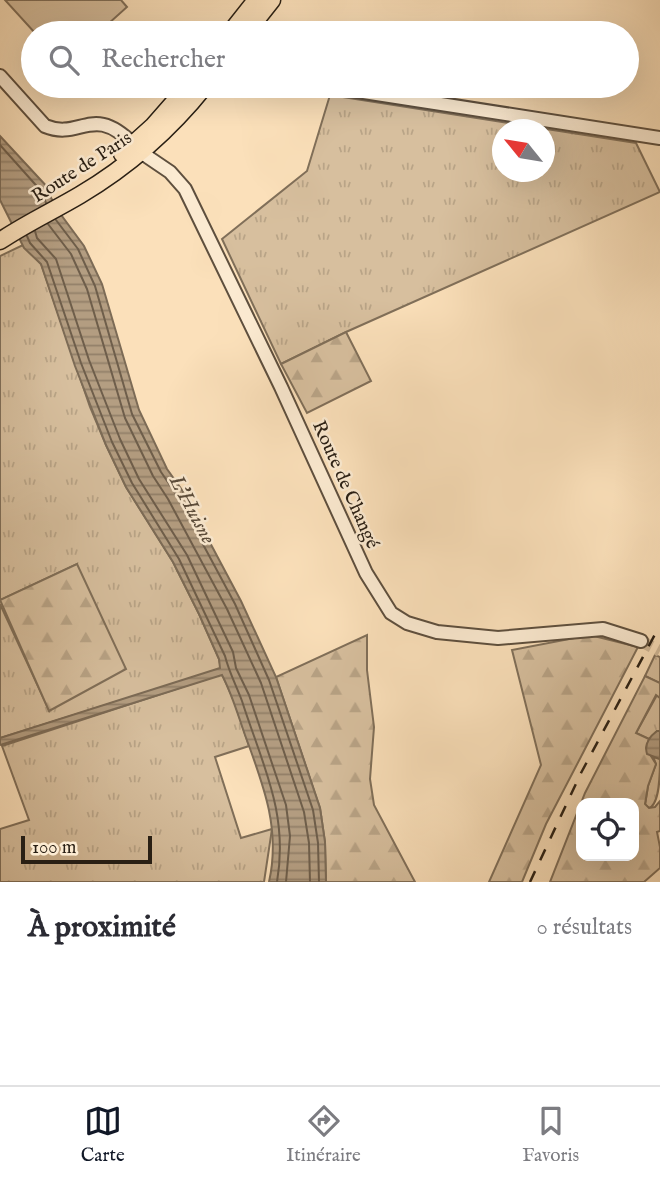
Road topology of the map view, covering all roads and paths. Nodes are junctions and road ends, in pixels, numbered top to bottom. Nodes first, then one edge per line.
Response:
1 (256, 0) edge
2 (272, 0) edge
3 (239, 21) edge
4 (255, 21) edge
5 (0, 76) edge
6 (178, 98) edge
7 (196, 98) edge
8 (402, 98) edge
9 (660, 138) edge
10 (138, 149) junction
11 (5, 233) edge
12 (641, 641) tunnel mouth

1 - 3 main road
2 - 4 main road
5 - 10 street, Route de Changé
6 - 10 main road, Route de Paris
7 - 10 main road, Route de Paris
8 - 9 street
10 - 11 main road, Route de Paris
10 - 12 street, Route de Changé

